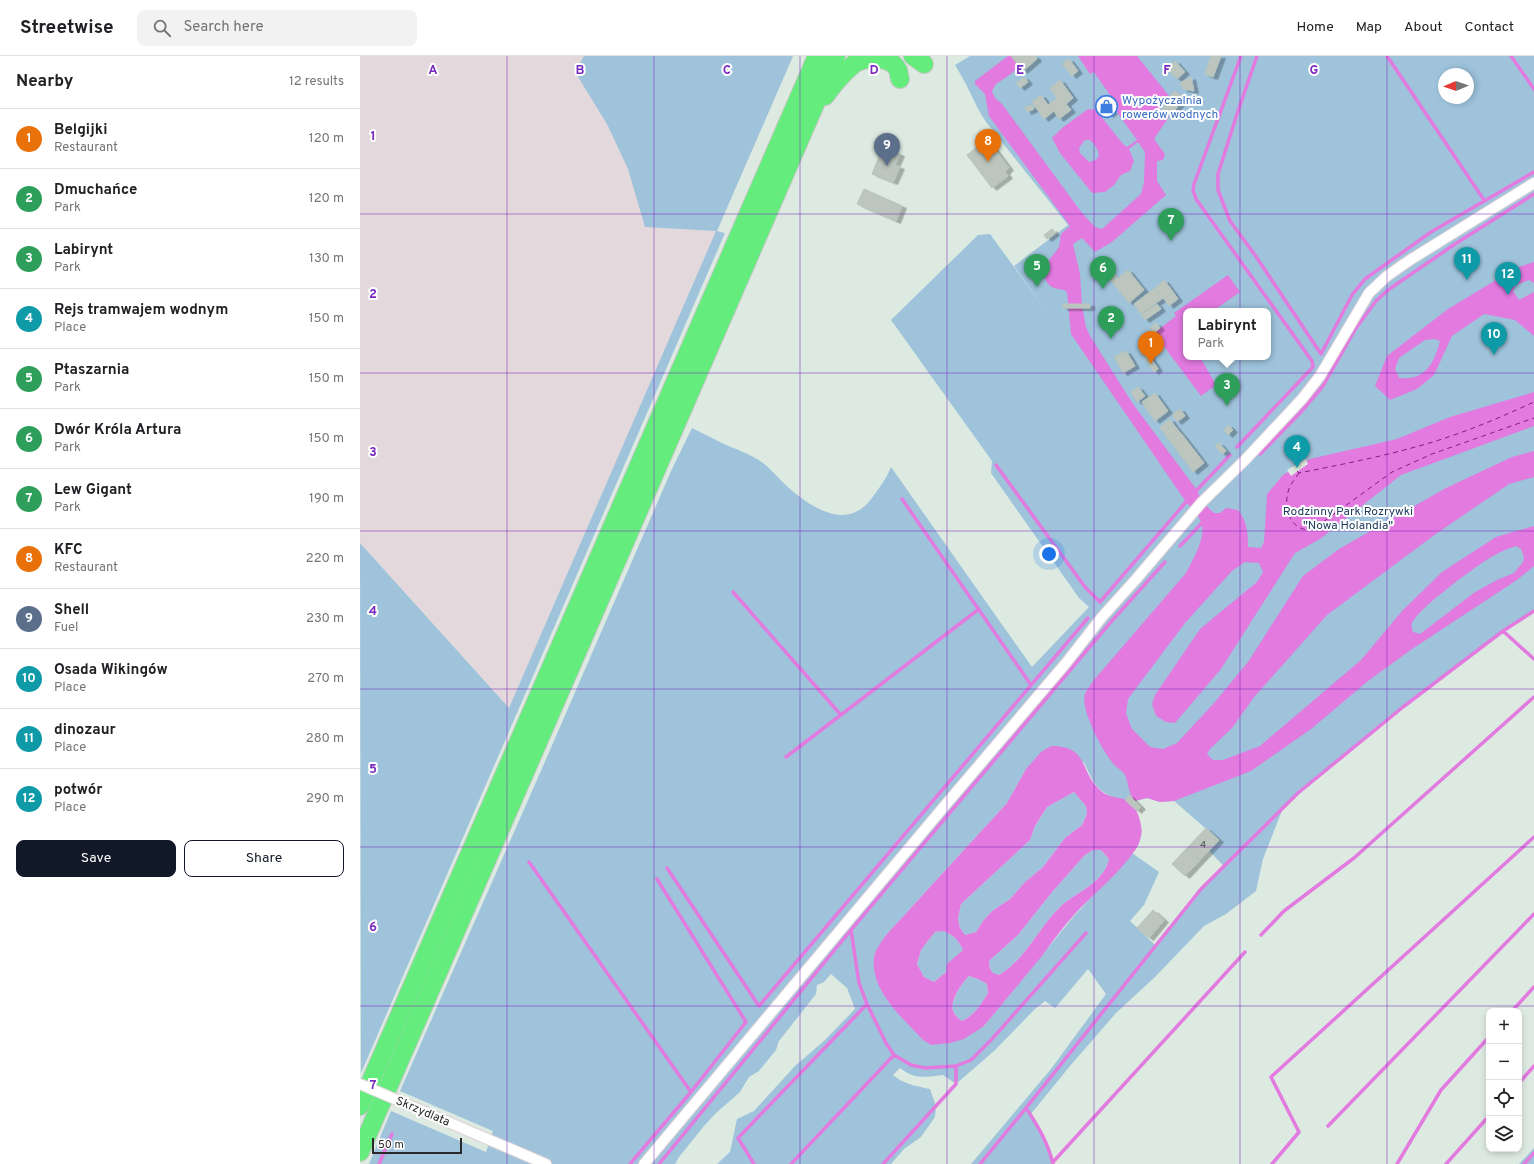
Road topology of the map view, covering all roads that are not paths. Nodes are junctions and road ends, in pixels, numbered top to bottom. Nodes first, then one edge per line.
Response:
1 (817, 56) edge
2 (836, 56) edge
3 (857, 60) edge
4 (900, 79) dead end
5 (811, 114) junction
6 (1534, 183) edge
7 (360, 1084) edge
8 (360, 1106) edge
9 (360, 1152) edge
10 (546, 1164) edge
11 (644, 1164) edge

1 - 8 highway
2 - 5 highway
3 - 4 highway
3 - 5 highway
5 - 9 highway
6 - 11 street
7 - 10 street, Skrzydlata, bridge

